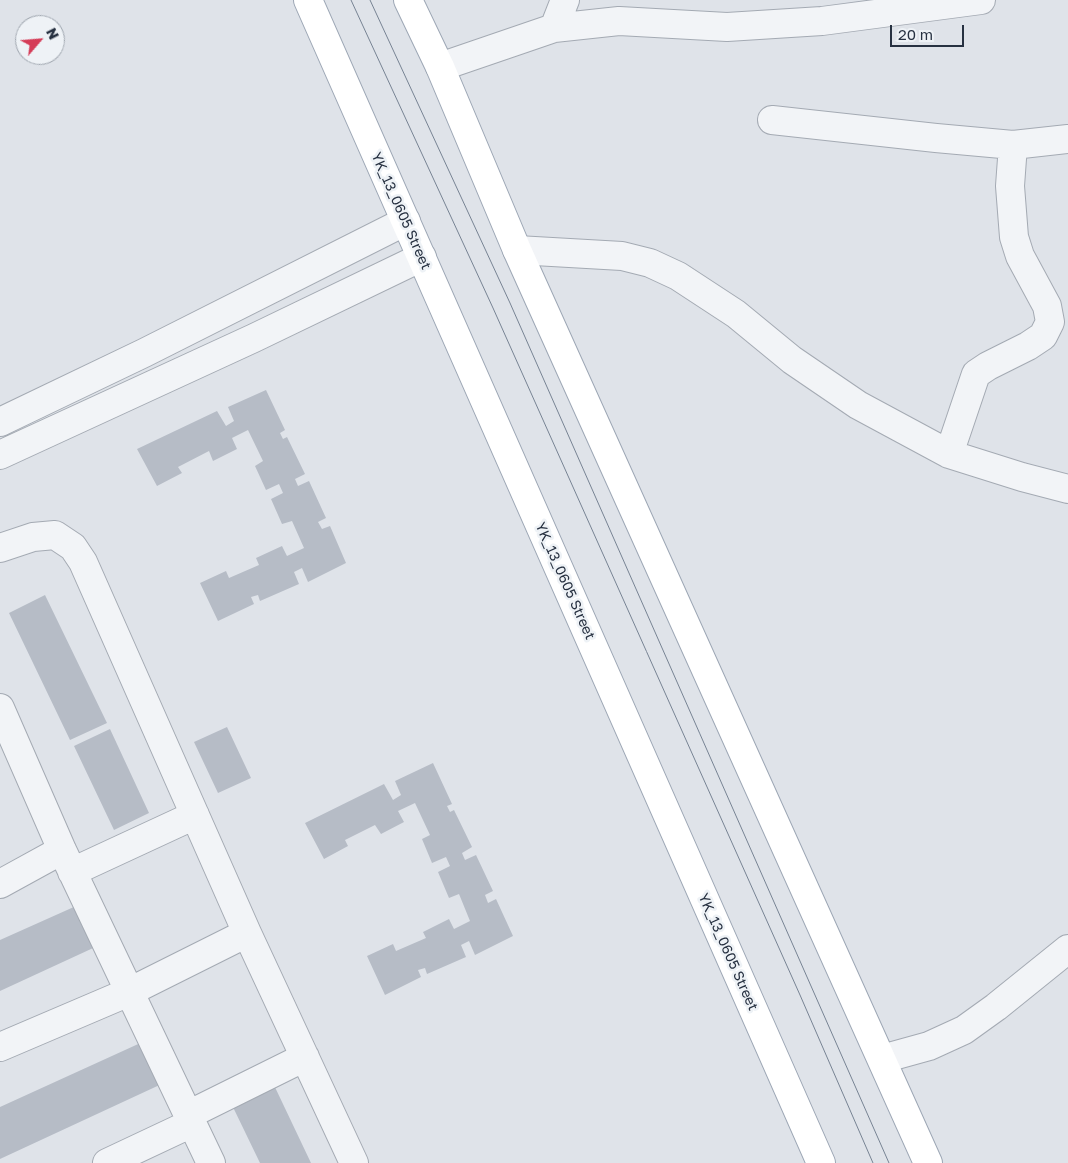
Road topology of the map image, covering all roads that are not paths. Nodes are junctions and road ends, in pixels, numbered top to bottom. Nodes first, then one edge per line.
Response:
1 (308, 0) edge
2 (408, 0) edge
3 (565, 0) edge
4 (981, 0) edge
5 (554, 28) junction
6 (440, 67) junction
7 (772, 120) dead end
8 (1068, 139) edge
9 (1013, 145) junction
10 (406, 221) junction
11 (517, 250) junction
12 (422, 258) junction
13 (0, 422) edge
14 (949, 454) junction
15 (0, 455) edge
16 (1068, 489) edge
17 (0, 548) edge
18 (0, 708) edge
19 (195, 815) junction
20 (67, 861) junction
21 (0, 884) edge
22 (248, 933) junction
23 (1068, 949) edge
24 (129, 992) junction
25 (0, 1047) edge
26 (305, 1057) junction
27 (882, 1059) junction
28 (190, 1119) junction
29 (107, 1163) edge
30 (211, 1163) edge
31 (354, 1163) edge
32 (821, 1163) edge
33 (928, 1163) edge

1 - 10 main road, YK_13_0605 Street
2 - 6 main road
3 - 5 street
4 - 5 street
5 - 6 street
6 - 11 main road
7 - 9 street
8 - 9 street
9 - 14 street
10 - 12 main road, YK_13_0605 Street
10 - 13 street
11 - 14 street
11 - 27 main road
12 - 15 street
12 - 32 main road, YK_13_0605 Street
14 - 16 street
17 - 19 street
18 - 20 street
19 - 20 street
19 - 22 street
20 - 21 street
20 - 24 street
22 - 24 street
22 - 26 street
23 - 27 street
24 - 25 street
24 - 28 street
26 - 28 street
26 - 31 street
27 - 33 main road
28 - 29 street
28 - 30 street

